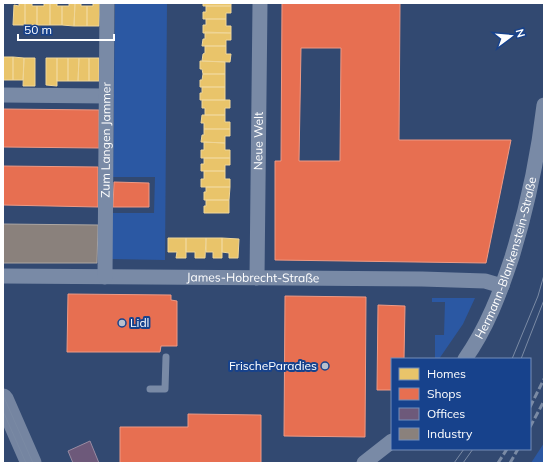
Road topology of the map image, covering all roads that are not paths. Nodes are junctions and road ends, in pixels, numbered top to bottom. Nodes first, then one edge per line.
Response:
1 (107, 3) edge
2 (260, 3) edge
3 (3, 95) edge
4 (106, 96) junction
5 (544, 105) edge
6 (3, 276) edge
7 (106, 277) junction
8 (257, 278) junction
9 (502, 286) junction
10 (166, 357) dead end
11 (466, 358) edge
12 (150, 389) dead end
13 (3, 399) edge
14 (391, 442) edge
15 (31, 463) edge
16 (364, 463) edge

1 - 4 street, Zum Langen Jammer
2 - 8 street, Neue Welt
3 - 4 street
4 - 7 street, Zum Langen Jammer
5 - 9 street, Hermann-Blankenstein-Straße
6 - 7 street, James-Hobrecht-Straße
7 - 8 street, James-Hobrecht-Straße
8 - 9 street, James-Hobrecht-Straße
9 - 11 street, Hermann-Blankenstein-Straße
10 - 12 lane
13 - 15 street
14 - 16 street

